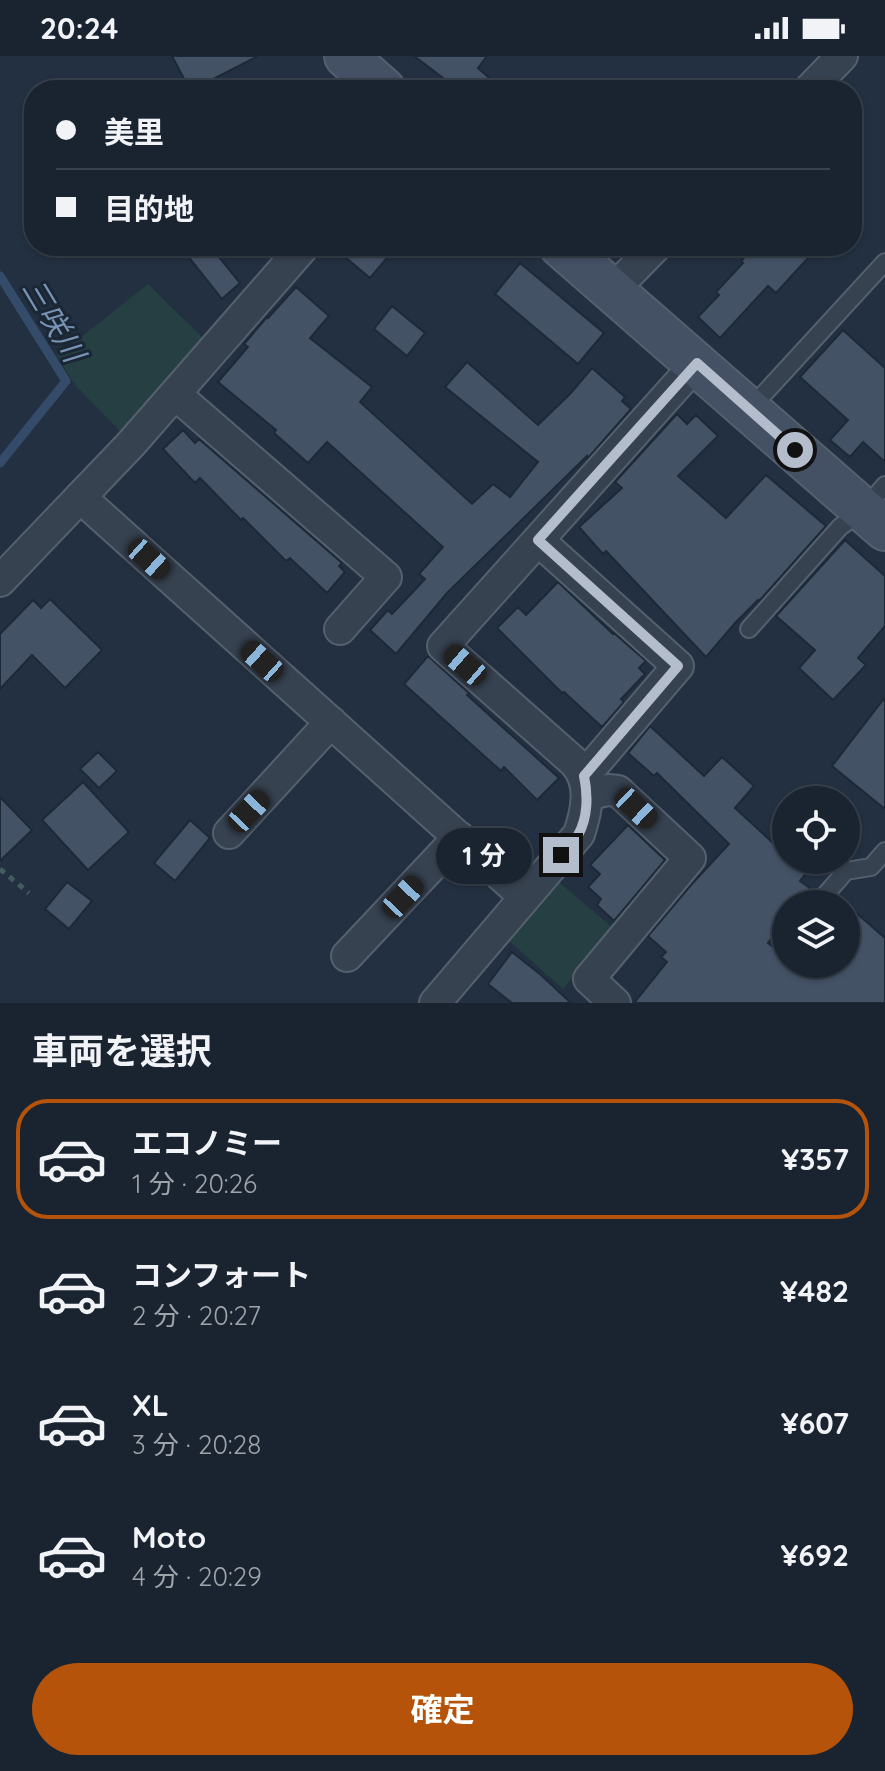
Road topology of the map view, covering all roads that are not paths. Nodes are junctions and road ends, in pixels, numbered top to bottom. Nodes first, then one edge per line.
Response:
1 (346, 56) edge
2 (842, 56) edge
3 (373, 80) edge
4 (819, 80) edge
5 (295, 256) edge
6 (572, 256) edge
7 (646, 256) edge
8 (885, 262) edge
9 (612, 291) junction
10 (697, 363) junction
11 (175, 394) junction
12 (749, 410) junction
13 (80, 497) junction
14 (878, 508) edge
15 (538, 540) junction
16 (0, 581) edge
17 (340, 629) dead end
18 (749, 629) dead end
19 (331, 722) junction
20 (585, 786) junction
21 (229, 833) dead end
22 (459, 837) junction
23 (885, 851) edge
24 (829, 890) edge
25 (525, 897) junction
26 (347, 956) dead end
27 (435, 1003) edge
28 (615, 1003) edge

1 - 3 main road
2 - 4 street
5 - 11 street
6 - 9 main road
7 - 9 street
8 - 12 lane
9 - 10 main road
10 - 12 main road
10 - 15 street
11 - 13 street
11 - 17 street
12 - 14 main road
13 - 16 street
13 - 19 street
14 - 18 lane
15 - 20 street
15 - 20 street
19 - 21 street
19 - 22 street
20 - 25 street
20 - 28 street
22 - 25 street
22 - 26 street
23 - 24 lane
25 - 27 street

